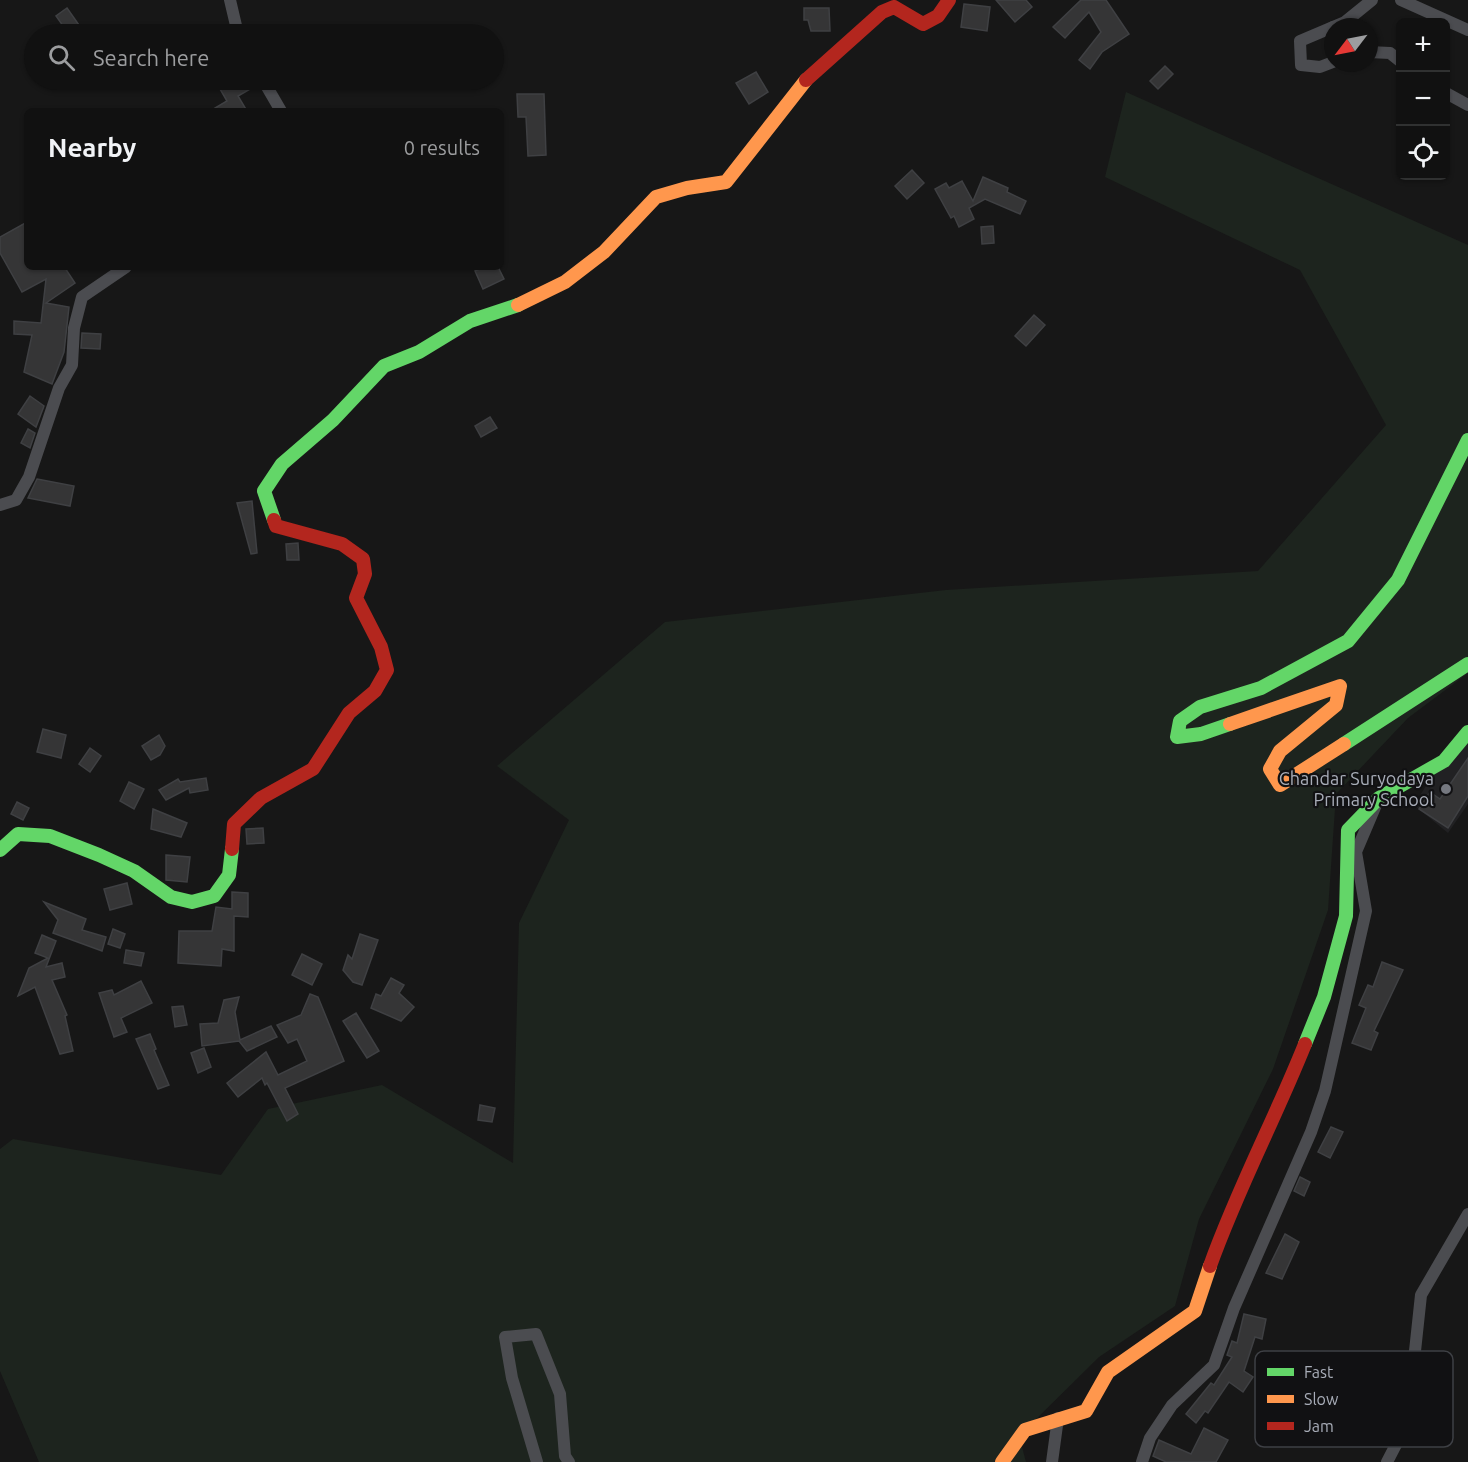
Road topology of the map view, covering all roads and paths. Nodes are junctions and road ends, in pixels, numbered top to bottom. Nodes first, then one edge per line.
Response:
1 (230, 0) edge
2 (949, 0) edge
3 (1372, 0) edge
4 (1401, 0) edge
5 (1349, 18) edge
6 (236, 24) edge
7 (1468, 30) edge
8 (1324, 31) edge
9 (1378, 52) edge
10 (1396, 57) edge
11 (1324, 65) edge
12 (269, 90) edge
13 (1450, 95) edge
14 (1468, 105) edge
15 (279, 108) edge
16 (122, 270) edge
17 (1468, 440) edge
18 (0, 505) edge
19 (1468, 664) edge
20 (1468, 732) edge
21 (1379, 798) junction
22 (0, 850) edge
23 (1468, 1214) edge
24 (1415, 1351) edge
25 (1058, 1418) junction
26 (1395, 1447) edge
27 (537, 1462) edge
28 (569, 1462) edge
29 (1002, 1462) edge
30 (1052, 1462) edge
31 (1142, 1462) edge
32 (1387, 1462) edge

1 - 6 street
2 - 22 street
3 - 5 street
4 - 7 street
8 - 11 street
9 - 10 street
12 - 15 street
13 - 14 street
16 - 18 street
17 - 19 street
20 - 21 street
21 - 25 street
21 - 31 street
23 - 24 street
25 - 29 street
25 - 30 street
26 - 32 street
27 - 28 street

